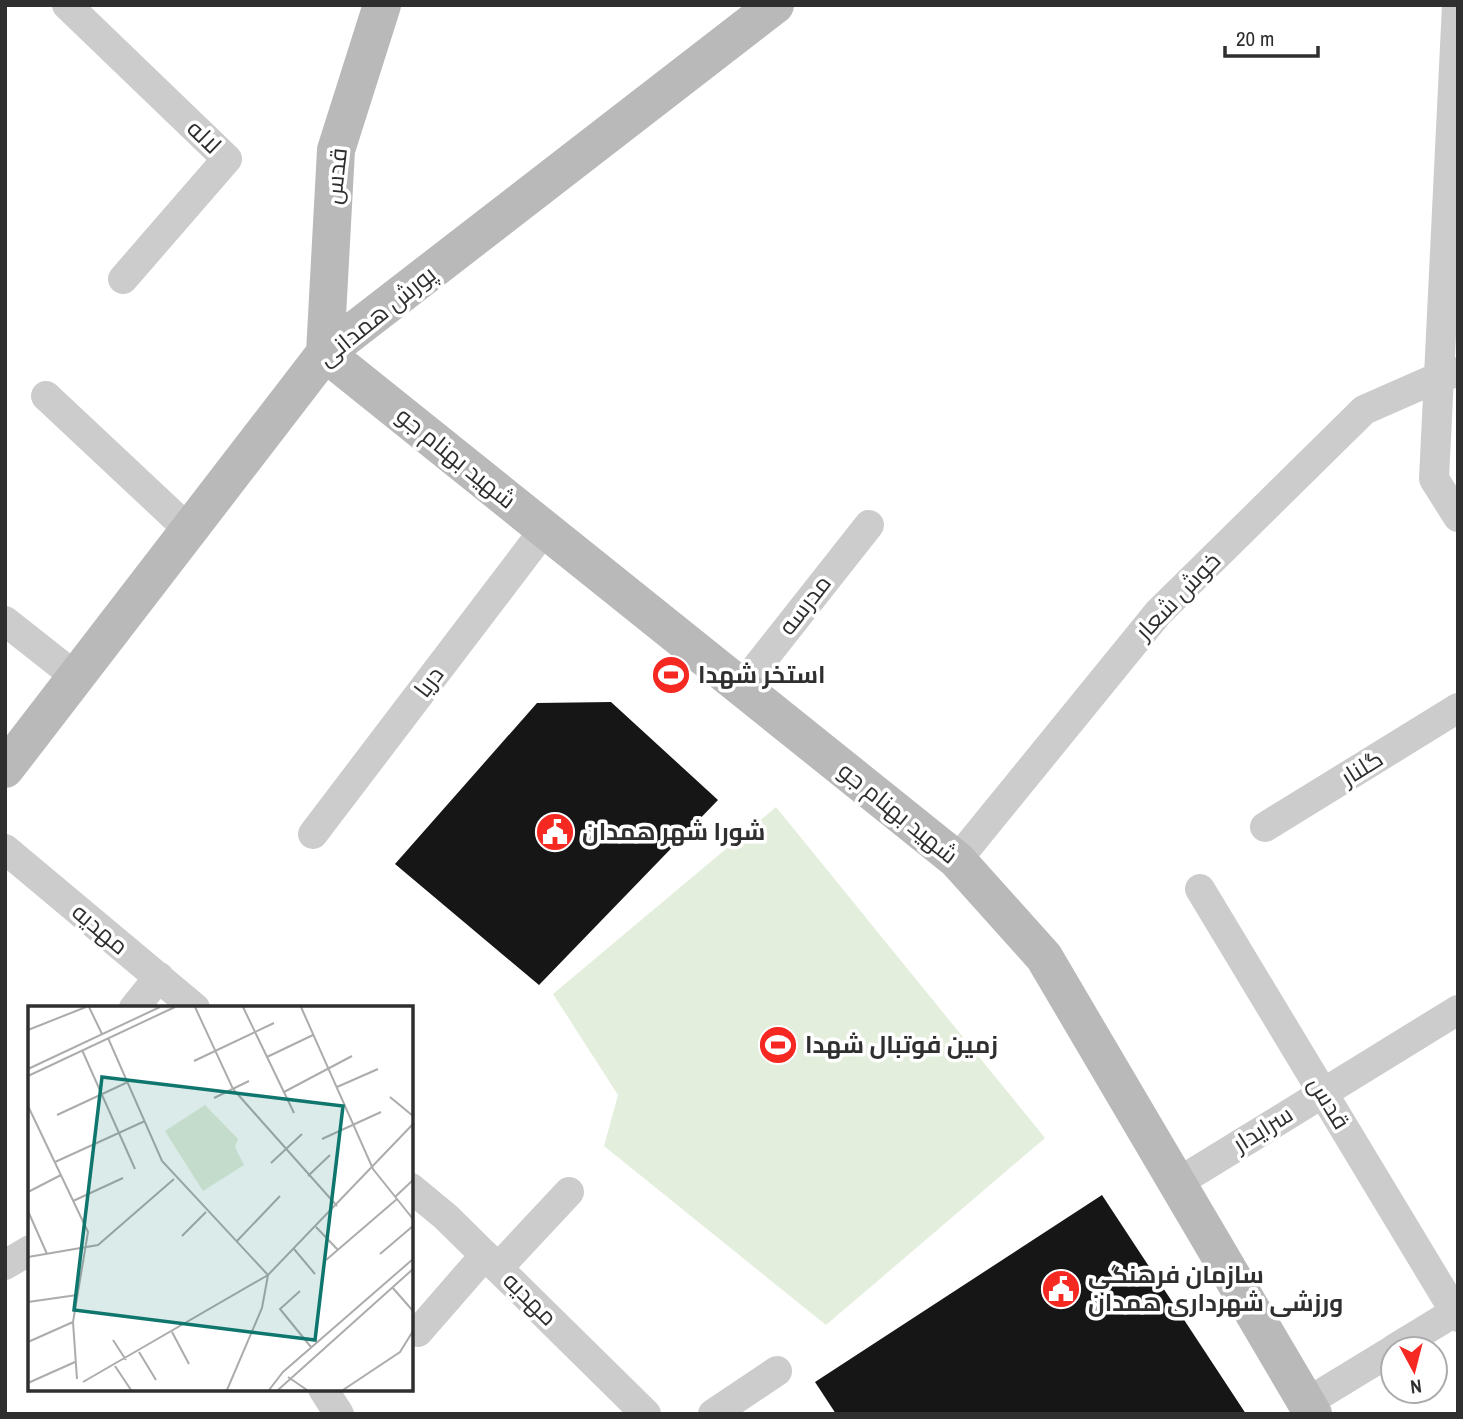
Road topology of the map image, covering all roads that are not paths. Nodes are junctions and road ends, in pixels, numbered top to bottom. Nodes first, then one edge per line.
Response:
1 (67, 5) edge
2 (382, 5) edge
3 (775, 5) edge
4 (1457, 5) edge
5 (1455, 95) edge
6 (123, 279) dead end
7 (325, 353) junction
8 (1448, 375) edge
9 (46, 396) dead end
10 (1458, 517) edge
11 (869, 524) dead end
12 (545, 529) junction
13 (190, 531) junction
14 (5, 621) edge
15 (76, 677) junction
16 (742, 686) junction
17 (1458, 708) edge
18 (5, 769) edge
19 (1265, 827) dead end
20 (313, 834) dead end
21 (5, 849) edge
22 (957, 860) junction
23 (1200, 888) dead end
24 (159, 977) junction
25 (136, 1006) edge
26 (193, 1006) edge
27 (1458, 1010) edge
28 (1322, 1092) junction
29 (1177, 1183) junction
30 (413, 1190) edge
31 (569, 1192) dead end
32 (28, 1251) edge
33 (491, 1262) junction
34 (5, 1265) edge
35 (1457, 1313) edge
36 (418, 1332) dead end
37 (1418, 1335) edge
38 (1379, 1359) edge
39 (777, 1371) dead end
40 (324, 1391) edge
41 (1310, 1408) edge
42 (339, 1414) edge
43 (646, 1414) edge
44 (713, 1414) edge

1 - 6 street, لاله
2 - 7 street, قدس
3 - 7 street, پورش همدانی
4 - 5 street
5 - 8 street
7 - 12 street, شهید بهنام جو
7 - 13 street, پورش همدانی
8 - 10 street
8 - 22 street, خوش شعار
9 - 13 street
11 - 16 street, مدرسه
12 - 16 street, شهید بهنام جو
12 - 20 street, دریا
13 - 15 street, پورش همدانی
14 - 15 street
15 - 18 street, پورش همدانی
16 - 22 street, شهید بهنام جو
17 - 19 street, گلنار
21 - 24 street, مهدیه
22 - 29 street, شهید بهنام جو
23 - 28 street, قدس
24 - 25 street
24 - 26 street, مهدیه
27 - 28 street, سرایدار
28 - 29 street, سرایدار
28 - 35 street, قدس
29 - 41 street, شهید بهنام جو
30 - 33 street, مهدیه
31 - 33 street
32 - 34 street
33 - 36 street
33 - 43 street, مهدیه
35 - 37 street
38 - 41 street
39 - 44 street
40 - 42 street

